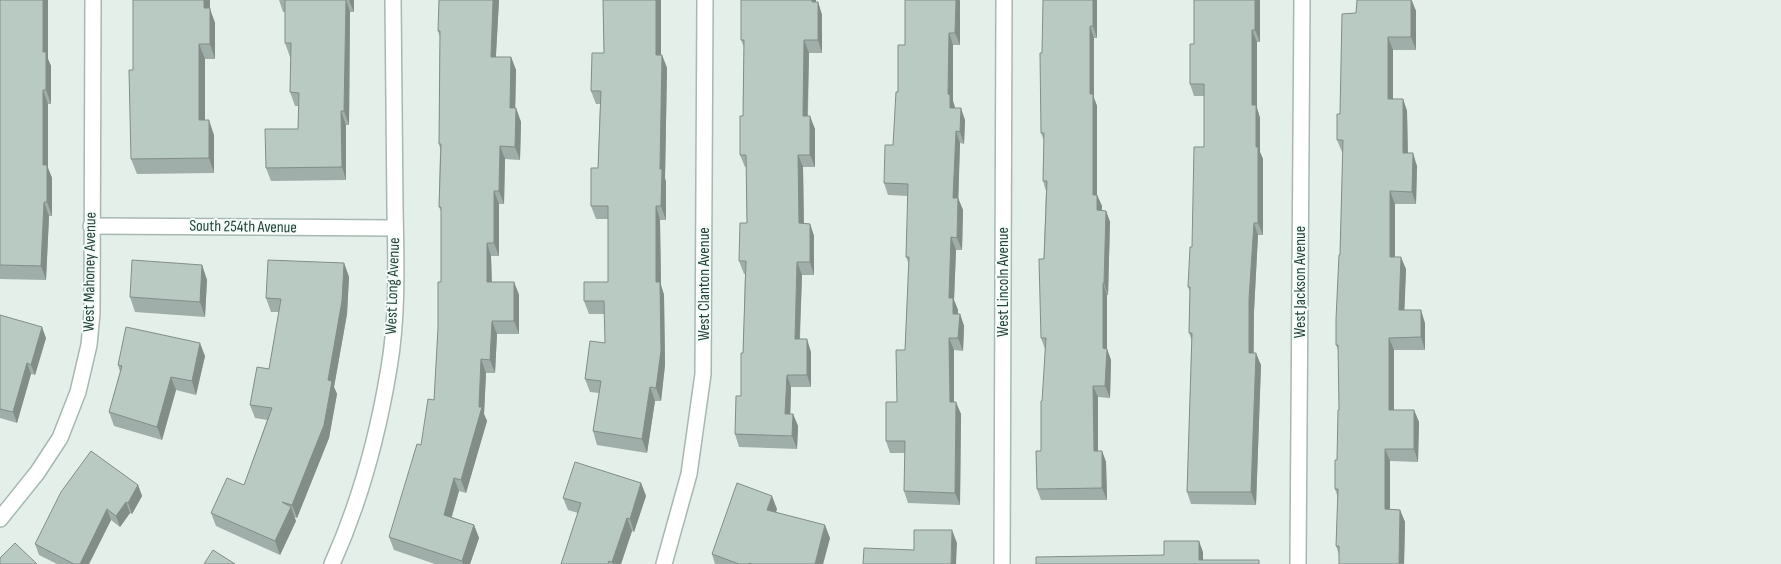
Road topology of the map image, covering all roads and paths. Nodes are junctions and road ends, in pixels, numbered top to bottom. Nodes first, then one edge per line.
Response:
1 (92, 0) edge
2 (393, 0) edge
3 (705, 0) edge
4 (1004, 0) edge
5 (1302, 0) edge
6 (91, 226) junction
7 (395, 228) junction
8 (0, 520) edge
9 (332, 564) edge
10 (664, 564) edge
11 (1002, 564) edge
12 (1298, 564) edge

1 - 6 street, West Mahoney Avenue
2 - 7 street, West Long Avenue
3 - 10 street, West Clanton Avenue
4 - 11 street, West Lincoln Avenue
5 - 12 street, West Jackson Avenue
6 - 7 street, South 254th Avenue
6 - 8 street, West Mahoney Avenue
7 - 9 street, West Long Avenue

